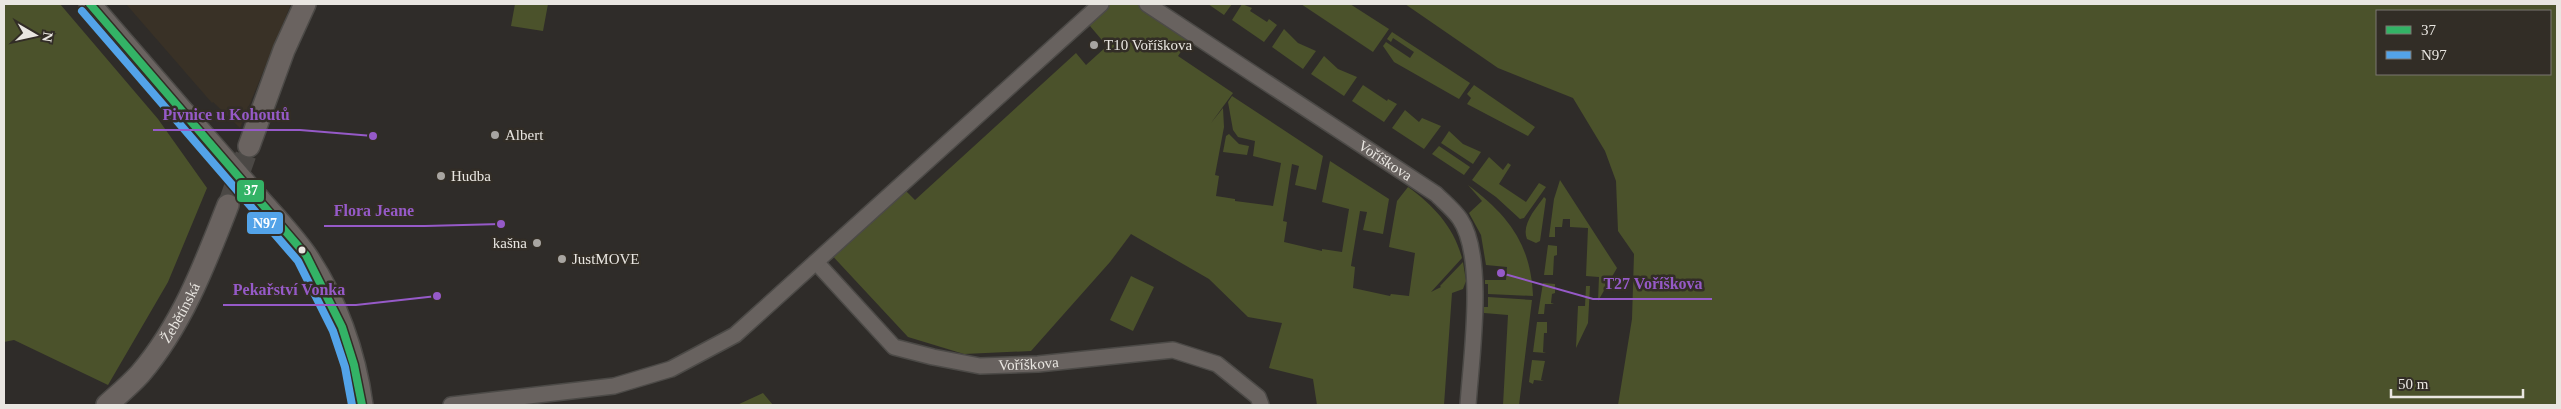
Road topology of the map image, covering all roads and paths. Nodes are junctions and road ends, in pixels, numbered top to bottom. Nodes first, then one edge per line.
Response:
1 (90, 4) edge
2 (305, 4) edge
3 (1101, 4) edge
4 (1148, 4) edge
5 (249, 146) tunnel mouth
6 (228, 206) tunnel mouth
7 (816, 262) junction
8 (107, 405) edge
9 (362, 405) edge
10 (451, 405) edge
11 (1261, 405) edge
12 (1468, 405) edge

1 - 9 street, bridge
2 - 5 street
3 - 7 street
4 - 12 street, Voříškova
6 - 8 street, Žebětínská
7 - 10 street
7 - 11 street, Voříškova

